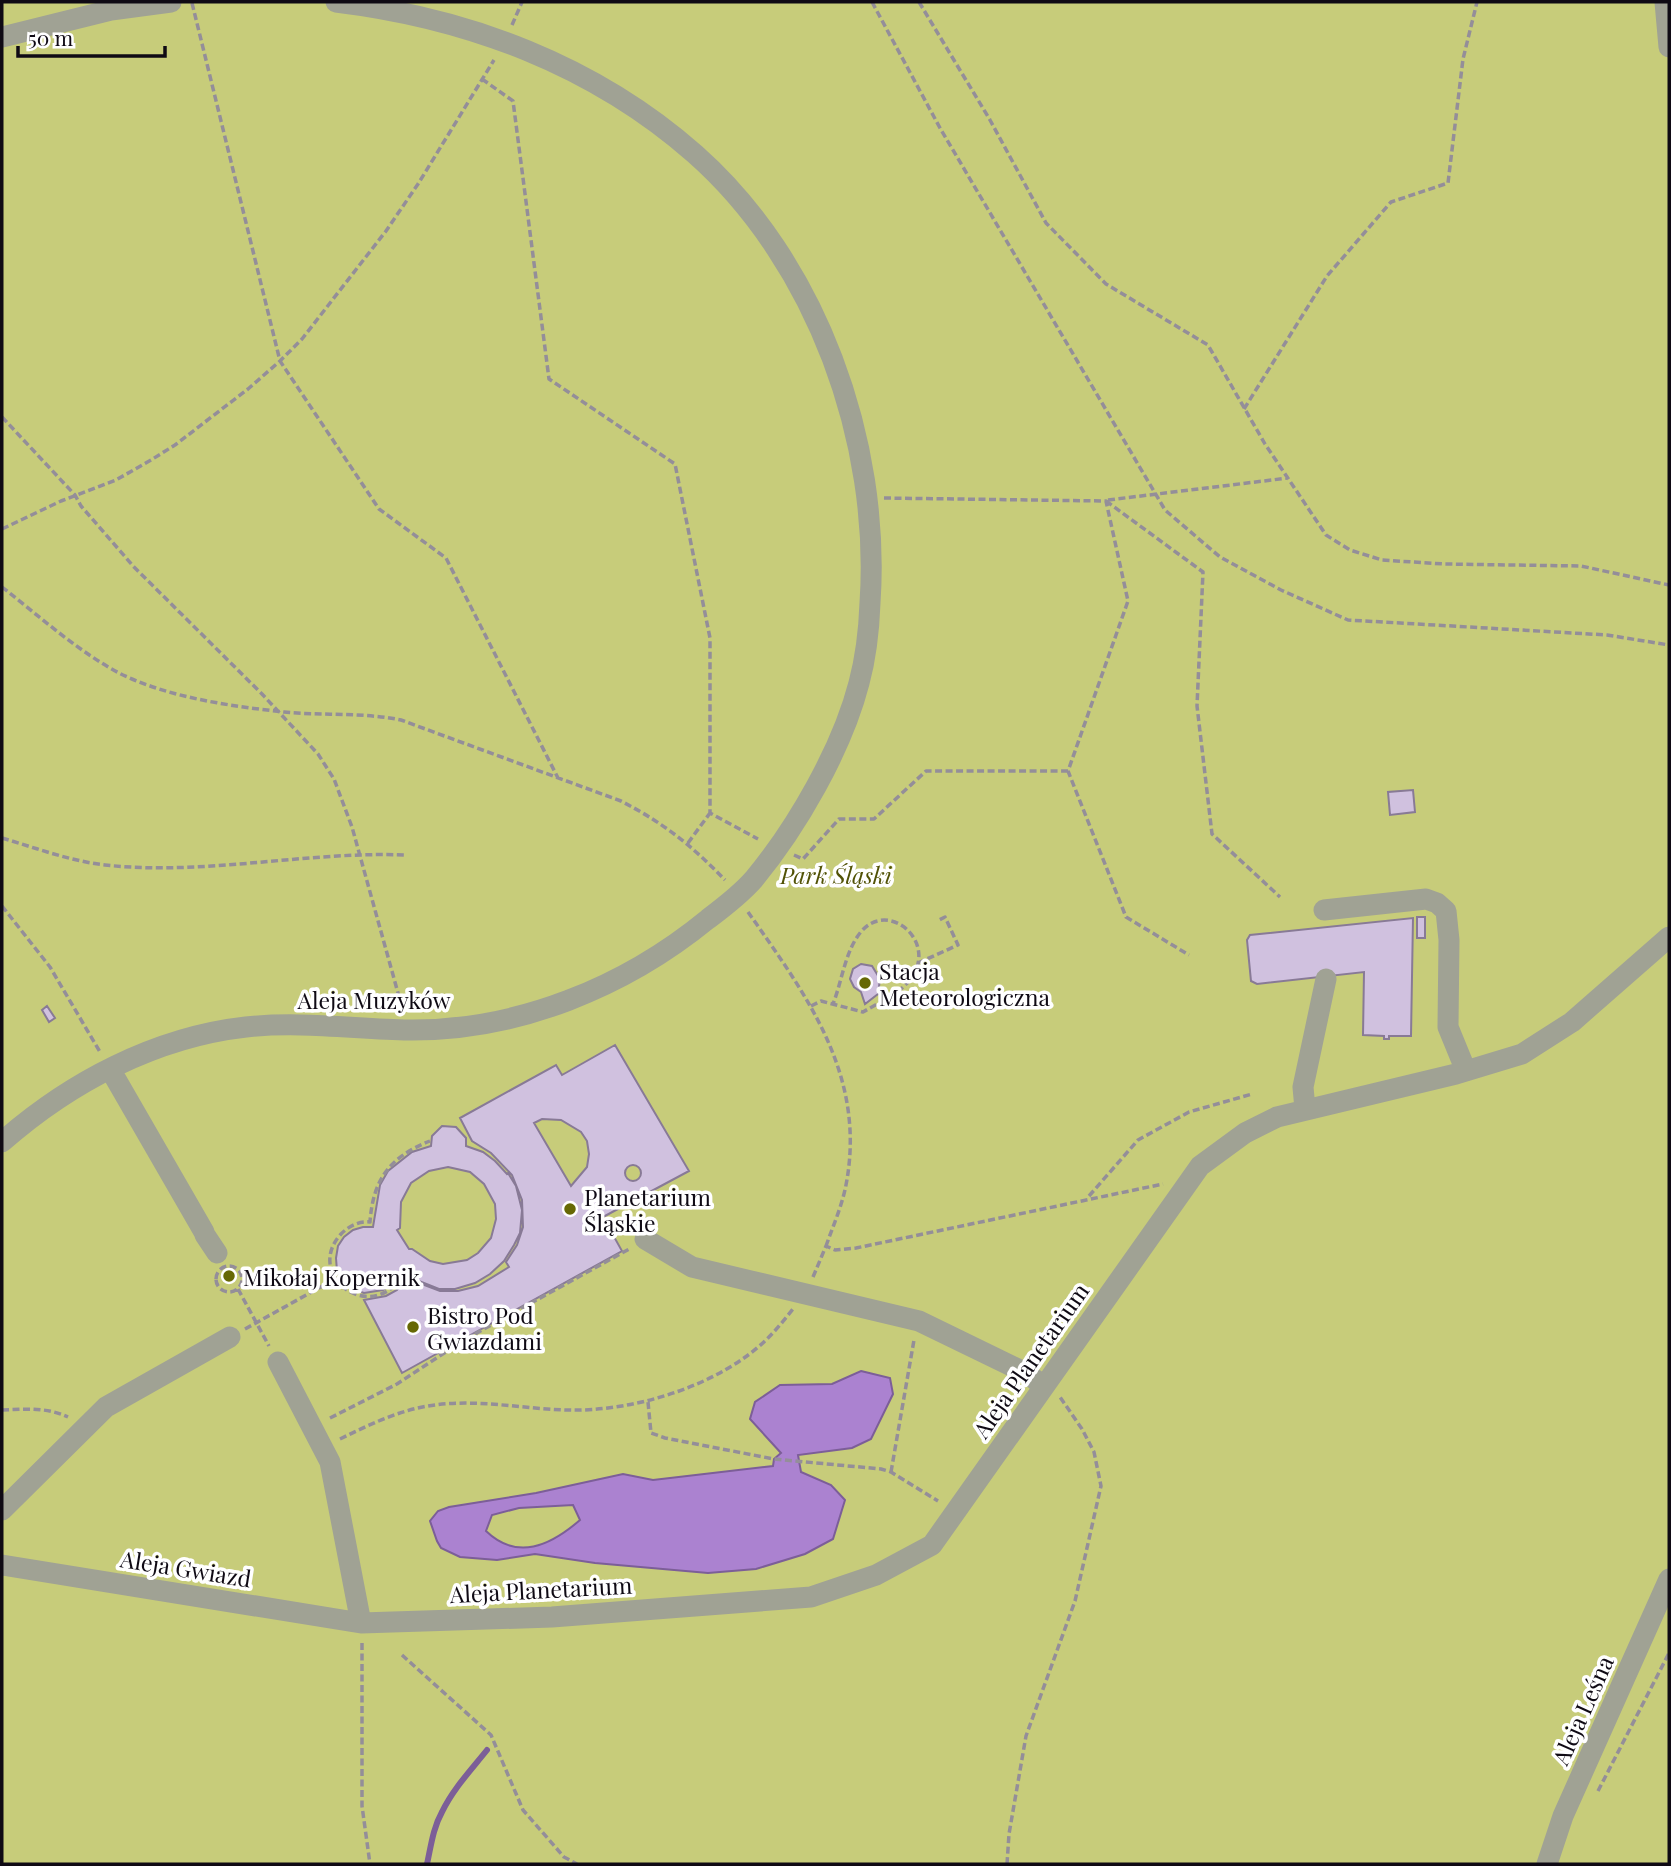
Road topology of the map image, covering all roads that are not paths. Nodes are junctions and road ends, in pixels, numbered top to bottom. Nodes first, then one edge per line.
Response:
1 (171, 2) edge
2 (336, 2) edge
3 (1665, 2) edge
4 (2, 37) edge
5 (1669, 47) edge
6 (1324, 910) dead end
7 (1669, 937) edge
8 (1326, 979) dead end
9 (110, 1069) junction
10 (1466, 1071) junction
11 (1305, 1109) junction
12 (2, 1142) edge
13 (645, 1239) road end
14 (209, 1240) dead end
15 (230, 1337) road end
16 (278, 1362) road end
17 (1044, 1386) junction
18 (2, 1510) edge
19 (2, 1565) edge
20 (1669, 1578) edge
21 (361, 1623) junction
22 (1547, 1864) edge

1 - 4 street
2 - 9 street, Aleja Muzyków
3 - 5 street
6 - 10 street
7 - 10 street, Aleja Planetarium
8 - 11 street
9 - 12 street, Aleja Muzyków
9 - 14 street
10 - 11 street, Aleja Planetarium
11 - 17 street, Aleja Planetarium
13 - 17 street
15 - 18 street
16 - 21 street
17 - 21 street, Aleja Planetarium
19 - 21 street, Aleja Gwiazd
20 - 22 street, Aleja Leśna

